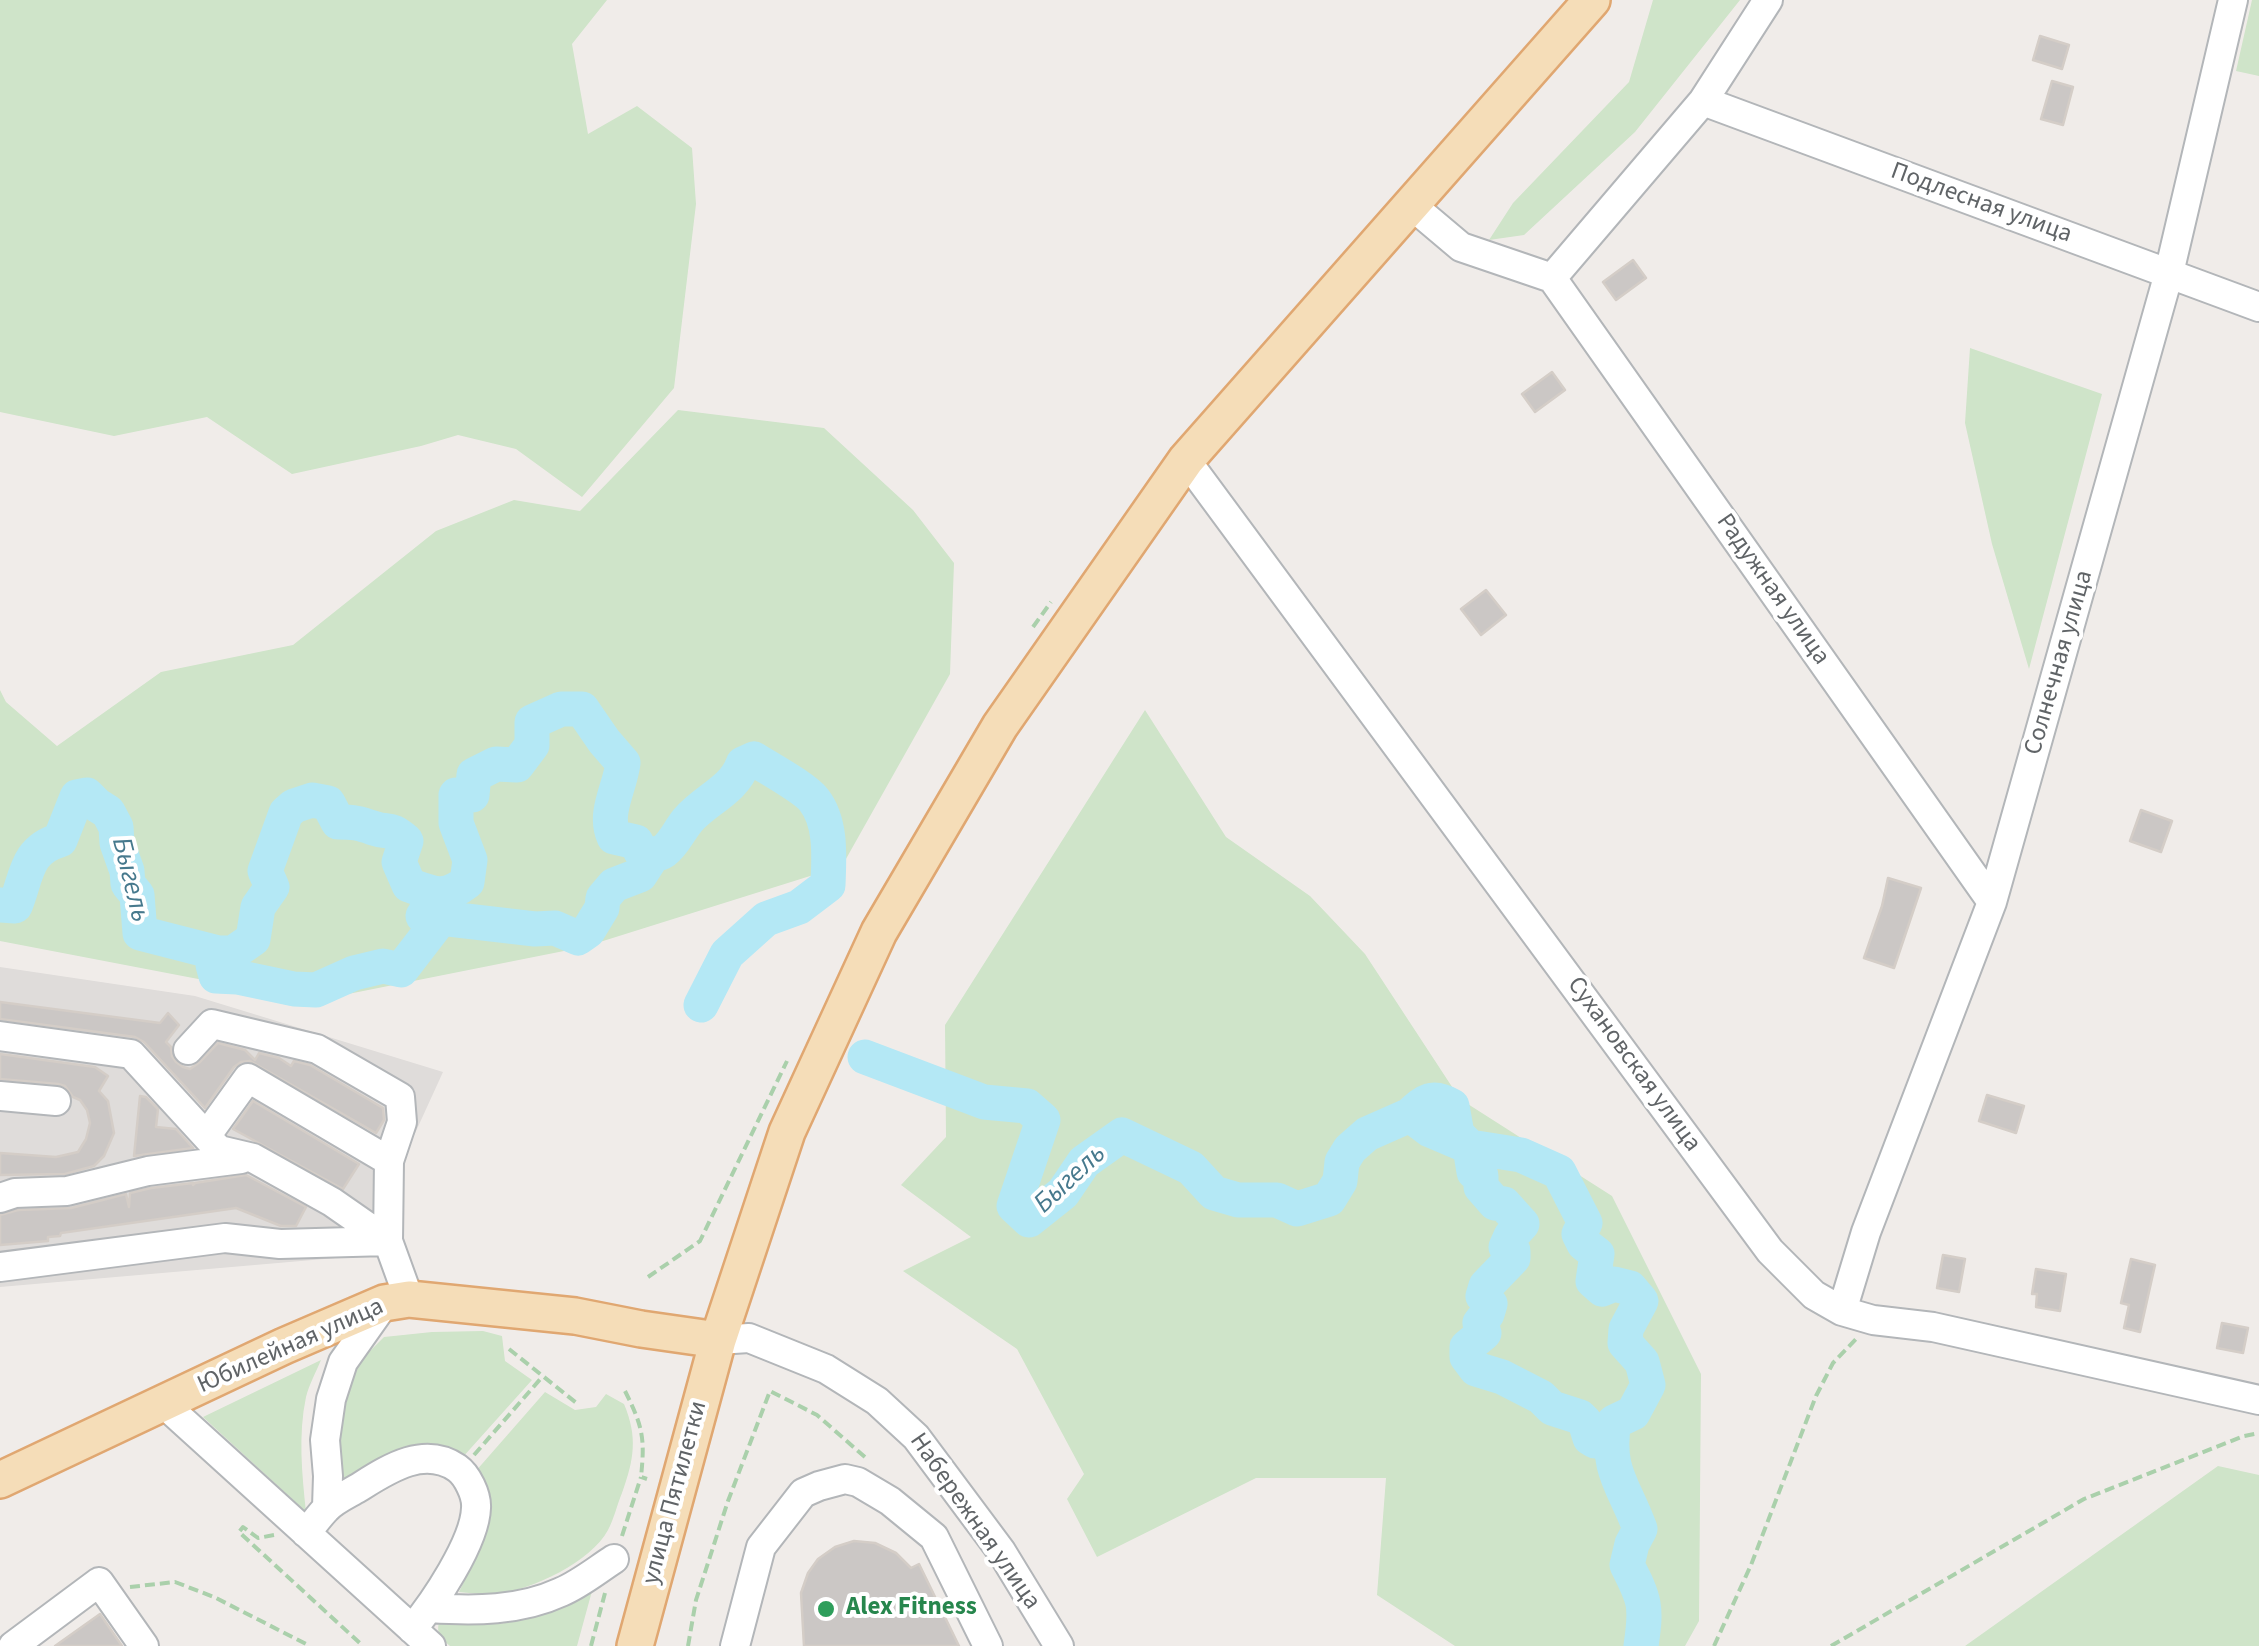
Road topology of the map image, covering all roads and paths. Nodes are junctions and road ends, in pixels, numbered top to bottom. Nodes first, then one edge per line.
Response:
1 (1592, 0) edge
2 (1768, 0) edge
3 (2233, 0) edge
4 (1703, 101) junction
5 (1410, 204) junction
6 (2169, 273) junction
7 (1552, 278) junction
8 (2259, 306) edge
9 (1186, 460) junction
10 (1992, 902) junction
11 (0, 1036) edge
12 (188, 1050) dead end
13 (0, 1096) edge
14 (56, 1101) dead end
15 (207, 1135) junction
16 (253, 1158) junction
17 (389, 1161) junction
18 (0, 1198) edge
19 (388, 1241) junction
20 (700, 1241) dead end
21 (0, 1267) edge
22 (648, 1277) dead end
23 (397, 1301) junction
24 (1842, 1312) junction
25 (1873, 1320) junction
26 (718, 1340) junction
27 (509, 1349) dead end
28 (543, 1376) junction
29 (625, 1391) dead end
30 (2259, 1400) edge
31 (163, 1403) junction
32 (580, 1405) dead end
33 (2259, 1433) edge
34 (460, 1470) junction
35 (647, 1479) dead end
36 (0, 1480) edge
37 (721, 1500) dead end
38 (728, 1502) dead end
39 (327, 1507) junction
40 (970, 1508) junction
41 (928, 1532) junction
42 (306, 1533) junction
43 (276, 1534) dead end
44 (614, 1559) dead end
45 (105, 1590) junction
46 (424, 1628) edge
47 (13, 1646) edge
48 (144, 1646) edge
49 (310, 1646) edge
50 (363, 1646) edge
51 (635, 1646) edge
52 (736, 1646) edge
53 (988, 1646) edge
54 (1059, 1646) edge
55 (1714, 1646) edge
56 (1831, 1646) edge

1 - 5 main road, улица Пятилетки
2 - 4 street
3 - 6 street, Солнечная улица
4 - 6 street, Подлесная улица
4 - 7 street
5 - 7 street
5 - 9 main road, улица Пятилетки
6 - 8 street, Подлесная улица
6 - 10 street, Солнечная улица
7 - 10 street, Радужная улица
9 - 24 street, Сухановская улица
9 - 26 main road, улица Пятилетки
10 - 24 street, Солнечная улица
11 - 15 street
12 - 17 street
13 - 14 street
15 - 16 street
15 - 17 street
16 - 18 street
16 - 19 street
17 - 19 street
19 - 21 street
19 - 23 street
20 - 22 path
23 - 26 main road, Юбилейная улица
23 - 31 main road, Юбилейная улица
23 - 39 street
24 - 25 street, Сухановская улица
25 - 30 street, Сухановская улица
25 - 55 path
26 - 40 street, Набережная улица
26 - 51 main road, улица Пятилетки
27 - 28 path
28 - 32 path
28 - 34 path
29 - 35 path
31 - 36 main road, Юбилейная улица
31 - 42 street
33 - 56 path
34 - 39 street
34 - 46 street
37 - 38 path
39 - 42 street
40 - 41 street
40 - 54 street, Набережная улица
41 - 52 street
41 - 53 street
42 - 46 street
43 - 50 path
44 - 46 street
45 - 47 street
45 - 48 street
45 - 49 path

